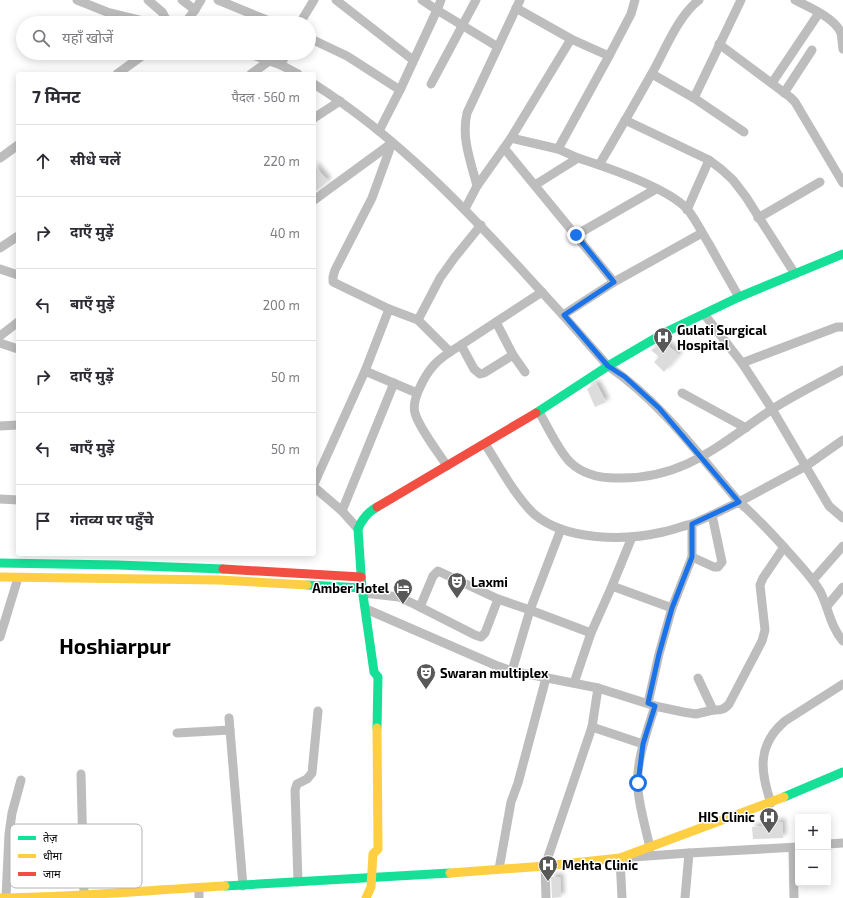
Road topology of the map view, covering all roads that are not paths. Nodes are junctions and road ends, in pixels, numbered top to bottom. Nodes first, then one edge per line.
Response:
1 (77, 0) edge
2 (148, 0) edge
3 (182, 0) edge
4 (201, 0) edge
5 (218, 0) edge
6 (314, 0) edge
7 (336, 0) edge
8 (422, 0) edge
9 (441, 0) edge
10 (476, 0) edge
11 (635, 0) edge
12 (699, 0) edge
13 (741, 0) edge
14 (796, 0) edge
15 (518, 4) edge
16 (195, 10) junction
17 (437, 10) junction
18 (820, 13) junction
19 (123, 16) edge
20 (164, 16) edge
21 (190, 16) edge
22 (257, 16) edge
23 (304, 16) edge
24 (462, 26) junction
25 (571, 39) junction
26 (316, 41) edge
27 (718, 44) junction
28 (498, 46) junction
29 (843, 49) edge
30 (812, 50) dead end
31 (609, 56) junction
32 (136, 60) edge
33 (283, 60) edge
34 (413, 60) junction
35 (269, 61) joint
36 (281, 65) junction
37 (120, 72) edge
38 (254, 72) edge
39 (294, 72) edge
40 (652, 74) junction
41 (772, 83) junction
42 (431, 84) dead end
43 (316, 85) edge
44 (400, 90) junction
45 (784, 92) junction
46 (694, 98) junction
47 (340, 101) junction
48 (316, 117) edge
49 (625, 120) junction
50 (379, 130) junction
51 (744, 132) dead end
52 (511, 138) junction
53 (392, 143) junction
54 (16, 146) edge
55 (504, 148) junction
56 (558, 149) junction
57 (0, 158) edge
58 (578, 158) junction
59 (709, 160) junction
60 (599, 165) junction
61 (820, 182) dead end
62 (843, 183) edge
63 (535, 185) junction
64 (477, 186) junction
65 (656, 189) junction
66 (316, 199) edge
67 (465, 209) junction
68 (687, 210) junction
69 (758, 218) junction
70 (481, 225) junction
71 (702, 233) junction
72 (576, 235) junction
73 (16, 237) edge
74 (0, 248) edge
75 (843, 254) edge
76 (0, 269) edge
77 (16, 274) edge
78 (795, 274) junction
79 (614, 282) junction
80 (542, 292) junction
81 (739, 297) junction
82 (389, 308) junction
83 (704, 314) junction
84 (564, 315) junction
85 (418, 320) junction
86 (496, 322) junction
87 (16, 324) edge
88 (843, 327) edge
89 (0, 336) edge
90 (0, 343) edge
91 (461, 345) junction
92 (16, 348) edge
93 (450, 352) junction
94 (513, 355) junction
95 (742, 363) junction
96 (608, 366) junction
97 (843, 370) edge
98 (365, 371) junction
99 (525, 372) dead end
100 (394, 384) junction
101 (417, 393) junction
102 (682, 393) dead end
103 (772, 409) junction
104 (539, 412) junction
105 (16, 425) edge
106 (0, 426) edge
107 (746, 428) junction
108 (843, 440) edge
109 (485, 444) junction
110 (700, 457) junction
111 (447, 466) junction
112 (806, 466) junction
113 (316, 481) edge
114 (316, 487) edge
115 (0, 499) edge
116 (16, 500) edge
117 (739, 502) junction
118 (342, 511) junction
119 (712, 516) junction
120 (843, 518) edge
121 (692, 524) junction
122 (358, 529) junction
123 (561, 529) junction
124 (632, 537) junction
125 (843, 546) edge
126 (784, 547) junction
127 (692, 557) junction
128 (0, 564) edge
129 (291, 572) junction
130 (0, 577) edge
131 (361, 577) junction
132 (18, 578) junction
133 (813, 580) junction
134 (291, 584) junction
135 (612, 586) junction
136 (843, 587) edge
137 (363, 590) junction
138 (498, 599) junction
139 (827, 606) junction
140 (420, 607) junction
141 (672, 608) junction
142 (366, 609) junction
143 (530, 610) junction
144 (591, 633) junction
145 (0, 637) edge
146 (843, 641) edge
147 (512, 671) junction
148 (546, 678) junction
149 (698, 678) dead end
150 (574, 683) junction
151 (843, 684) edge
152 (598, 688) junction
153 (651, 704) junction
154 (713, 710) junction
155 (318, 711) dead end
156 (229, 718) dead end
157 (592, 727) junction
158 (230, 730) junction
159 (177, 733) dead end
160 (643, 744) junction
161 (843, 772) edge
162 (80, 774) dead end
163 (20, 780) dead end
164 (771, 803) junction
165 (10, 824) edge
166 (82, 824) edge
167 (10, 827) edge
168 (843, 843) edge
169 (831, 844) edge
170 (650, 848) junction
171 (795, 848) edge
172 (688, 853) junction
173 (620, 858) junction
174 (545, 866) junction
175 (498, 869) junction
176 (372, 878) junction
177 (298, 882) junction
178 (242, 886) junction
179 (84, 888) edge
180 (199, 888) junction
181 (84, 894) junction
182 (368, 896) edge
183 (0, 898) edge
184 (6, 898) edge
185 (56, 898) edge
186 (199, 898) edge
187 (546, 898) edge
188 (622, 898) edge
189 (685, 898) edge
190 (794, 898) edge

1 - 19 street
2 - 20 street
3 - 16 street
4 - 16 street
5 - 22 street
6 - 23 street
7 - 34 street
8 - 17 street
9 - 17 street
10 - 24 street
11 - 31 street
12 - 40 street
13 - 27 street
14 - 18 street
15 - 25 street
15 - 28 street
16 - 21 street
17 - 24 street
17 - 34 street
18 - 29 street
18 - 41 street
24 - 28 street
24 - 42 street
25 - 31 street
25 - 52 street
26 - 44 street
27 - 41 street
27 - 46 street
28 - 64 street
30 - 45 street
31 - 56 street
32 - 37 street
33 - 36 street
34 - 44 street
35 - 36 street
35 - 38 street
36 - 39 street
40 - 46 street
40 - 49 street
41 - 45 street
43 - 47 street
44 - 50 street
45 - 62 street
46 - 51 street
47 - 48 street
47 - 50 street
49 - 59 street
49 - 60 street
50 - 53 street
52 - 55 street
52 - 56 street
53 - 66 street
53 - 67 street
53 - 82 street
54 - 57 street
55 - 63 street
55 - 64 street
56 - 58 street
58 - 60 street
58 - 63 street
59 - 68 street
59 - 69 street
60 - 65 street
61 - 69 street
63 - 72 street
64 - 67 street
65 - 68 street
65 - 72 street
67 - 70 street
68 - 71 street
69 - 78 street
70 - 80 street
70 - 85 street
71 - 79 street
71 - 81 street
72 - 79 street
73 - 74 street
75 - 78 main road
76 - 77 street
78 - 81 main road
79 - 84 street
80 - 84 street
80 - 86 street
81 - 83 main road
82 - 85 street
82 - 98 street
83 - 95 street
83 - 96 main road
84 - 96 street
85 - 93 street
86 - 91 street
86 - 94 street
87 - 89 street
88 - 95 street
90 - 92 street
91 - 93 street
91 - 94 street
93 - 101 street
94 - 99 street
95 - 103 street
96 - 104 main road
96 - 110 street
97 - 103 street
98 - 100 street
98 - 113 street
100 - 101 street
100 - 118 street
101 - 111 street
102 - 107 street
103 - 107 street
103 - 112 street
104 - 109 main road
104 - 110 street
105 - 106 street
107 - 110 street
108 - 112 street
109 - 111 main road
109 - 123 street
110 - 117 street
111 - 122 main road
112 - 117 street
112 - 120 street
114 - 118 street
115 - 116 street
117 - 119 street
117 - 126 street
118 - 122 street
119 - 121 street
119 - 127 street
121 - 124 street
121 - 127 street
122 - 131 main road
123 - 124 street
123 - 143 street
124 - 135 street
125 - 133 street
126 - 133 street
126 - 154 street
127 - 141 street
128 - 129 main road
129 - 131 main road
129 - 134 main road
130 - 132 main road
131 - 137 main road
132 - 134 main road
132 - 145 street
133 - 139 street
134 - 137 main road
135 - 141 street
135 - 144 street
136 - 139 street
137 - 140 street
137 - 142 main road
138 - 140 street
138 - 140 street
138 - 143 street
139 - 146 street
141 - 153 street
142 - 147 street
142 - 176 main road
143 - 144 street
143 - 147 street
144 - 150 street
147 - 148 street
148 - 150 street
148 - 175 street
149 - 154 street
150 - 152 street
151 - 164 street
152 - 153 street
152 - 157 street
153 - 154 street
153 - 160 street
155 - 177 street
156 - 158 street
157 - 160 street
157 - 174 street
158 - 159 street
158 - 178 street
160 - 170 street
161 - 164 main road
162 - 166 street
163 - 165 street
164 - 170 main road
167 - 184 street
168 - 169 street
170 - 173 main road
171 - 172 street
171 - 190 street
172 - 173 street
172 - 189 street
173 - 174 main road
173 - 188 street
174 - 175 main road
174 - 187 street
175 - 176 main road
176 - 177 main road
176 - 182 main road
177 - 178 main road
178 - 180 main road
179 - 181 street
180 - 181 main road
180 - 186 street
181 - 185 main road
183 - 184 main road
184 - 185 main road

